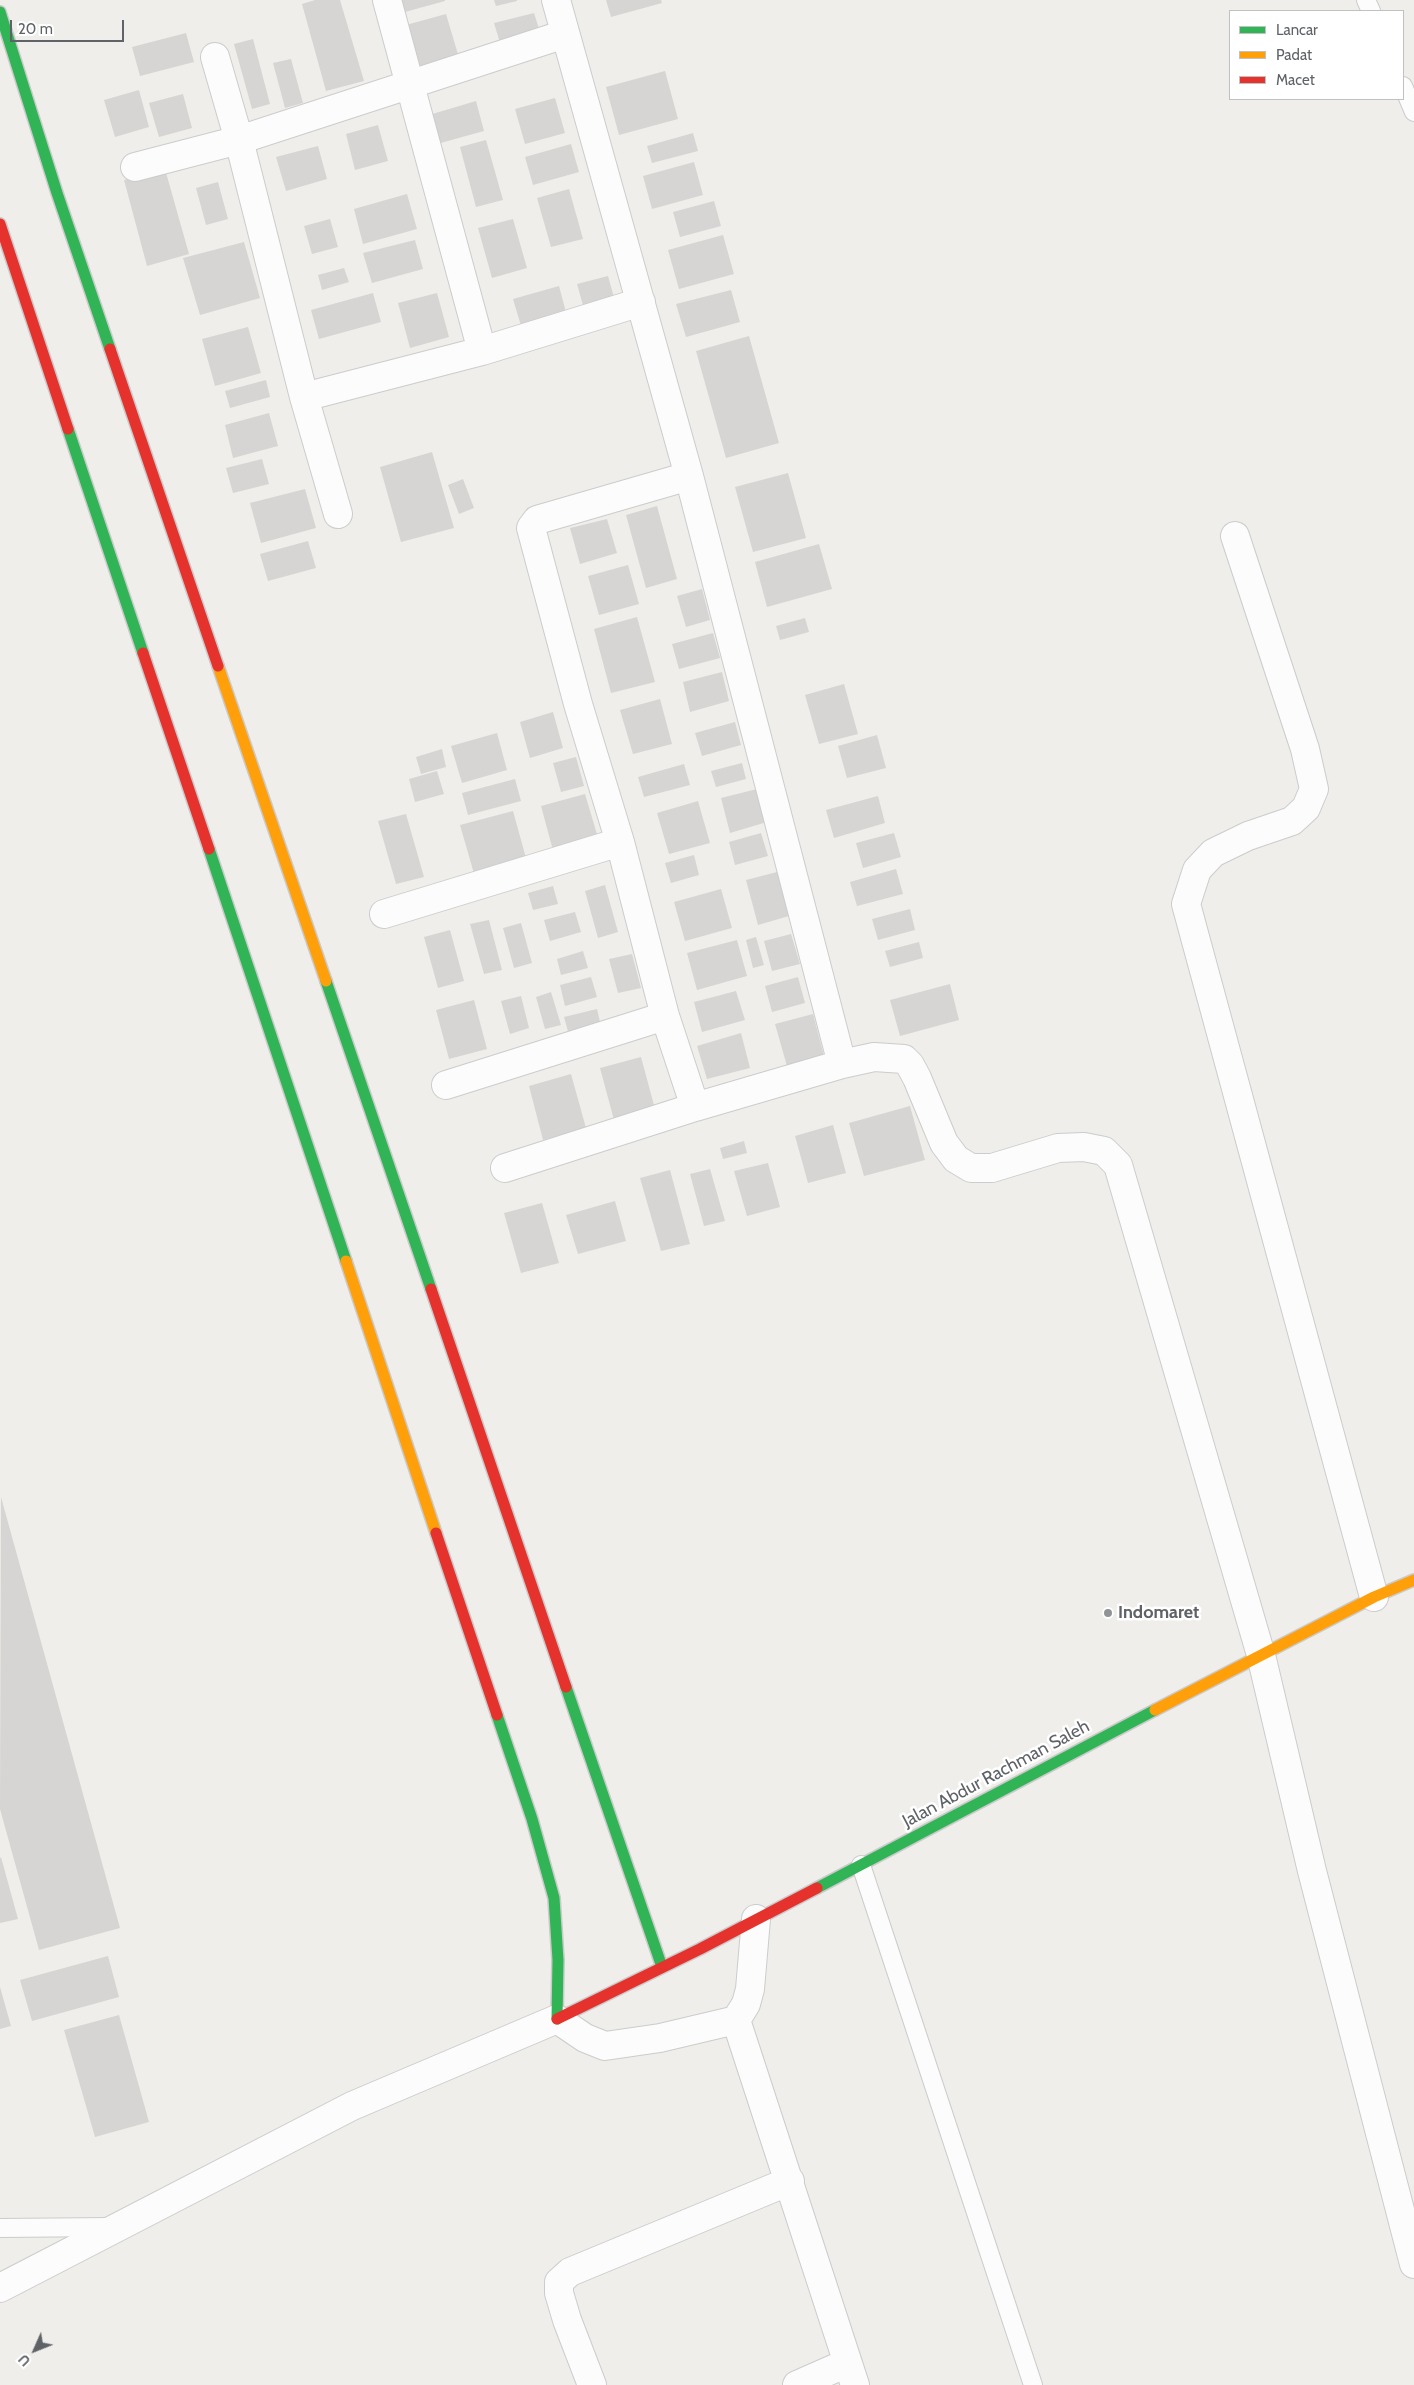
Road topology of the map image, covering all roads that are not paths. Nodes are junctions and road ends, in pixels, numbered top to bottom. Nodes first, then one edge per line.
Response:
1 (387, 0) edge
2 (556, 0) edge
3 (0, 12) edge
4 (565, 34) junction
5 (215, 57) dead end
6 (410, 82) junction
7 (1404, 88) edge
8 (1414, 112) edge
9 (240, 140) junction
10 (135, 167) dead end
11 (0, 224) edge
12 (641, 302) junction
13 (482, 351) junction
14 (304, 397) junction
15 (689, 476) junction
16 (338, 514) dead end
17 (1235, 536) dead end
18 (620, 842) junction
19 (384, 914) dead end
20 (665, 1016) junction
21 (842, 1064) junction
22 (446, 1085) dead end
23 (694, 1108) junction
24 (505, 1168) dead end
25 (1414, 1580) edge
26 (1374, 1598) junction
27 (1260, 1655) junction
28 (861, 1865) junction
29 (756, 1919) junction
30 (662, 1967) junction
31 (557, 2019) junction
32 (736, 2020) junction
33 (790, 2181) junction
34 (0, 2228) edge
35 (119, 2228) junction
36 (1414, 2264) edge
37 (0, 2288) edge
38 (851, 2374) edge
39 (592, 2385) edge
40 (797, 2385) edge
41 (1033, 2385) edge

1 - 6 street
2 - 4 street
3 - 30 street
4 - 6 street
4 - 12 street
5 - 9 street
6 - 9 street
6 - 13 street
7 - 8 lane
9 - 10 street
9 - 14 street
11 - 31 street
12 - 13 street
12 - 15 street
13 - 14 street
14 - 16 street
15 - 18 street
15 - 21 street
17 - 26 street
18 - 19 street
18 - 20 street
20 - 22 street
20 - 23 street
21 - 23 street
21 - 27 street
23 - 24 street
25 - 26 street, Jalan Abdur Rachman Saleh
26 - 27 street, Jalan Abdur Rachman Saleh
27 - 28 street, Jalan Abdur Rachman Saleh
27 - 36 street
28 - 29 street, Jalan Abdur Rachman Saleh
28 - 41 lane
29 - 30 street, Jalan Abdur Rachman Saleh
29 - 32 street
30 - 31 street, Jalan Abdur Rachman Saleh
31 - 32 street
31 - 35 street
32 - 33 street
33 - 38 street
33 - 39 street
34 - 35 lane
35 - 37 street
38 - 40 street

